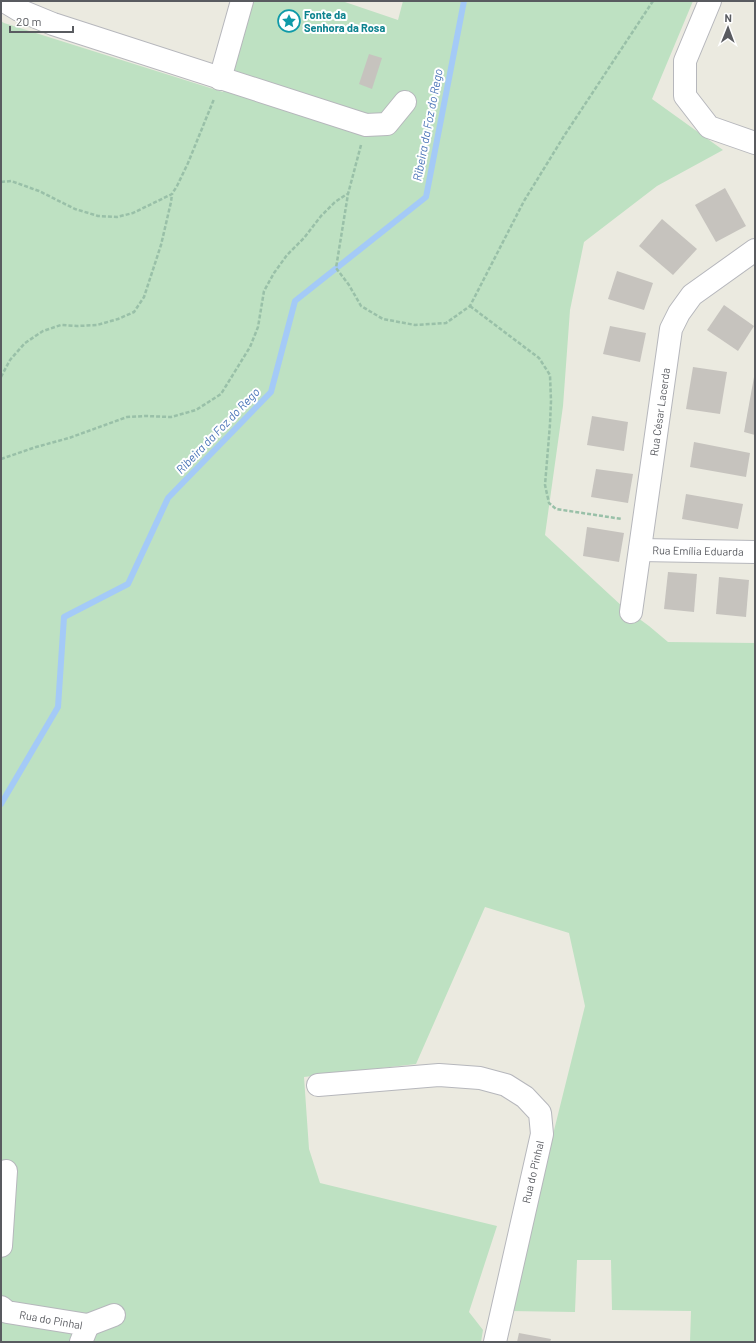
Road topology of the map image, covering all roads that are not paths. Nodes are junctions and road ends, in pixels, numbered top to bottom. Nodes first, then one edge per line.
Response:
1 (4, 1) edge
2 (242, 1) edge
3 (710, 1) edge
4 (220, 78) junction
5 (405, 102) dead end
6 (755, 142) edge
7 (755, 250) edge
8 (640, 550) junction
9 (755, 552) edge
10 (631, 612) dead end
11 (318, 1085) dead end
12 (6, 1171) dead end
13 (1, 1246) edge
14 (1, 1308) edge
15 (114, 1315) dead end
16 (84, 1334) edge
17 (495, 1342) edge

1 - 4 street
2 - 4 street
3 - 6 street
4 - 5 street
7 - 8 street, Rua César Lacerda
8 - 9 street, Rua Emília Eduarda
8 - 10 street, Rua César Lacerda
11 - 17 street, Rua do Pinhal
12 - 13 street
14 - 16 street, Rua do Pinhal
15 - 16 street

